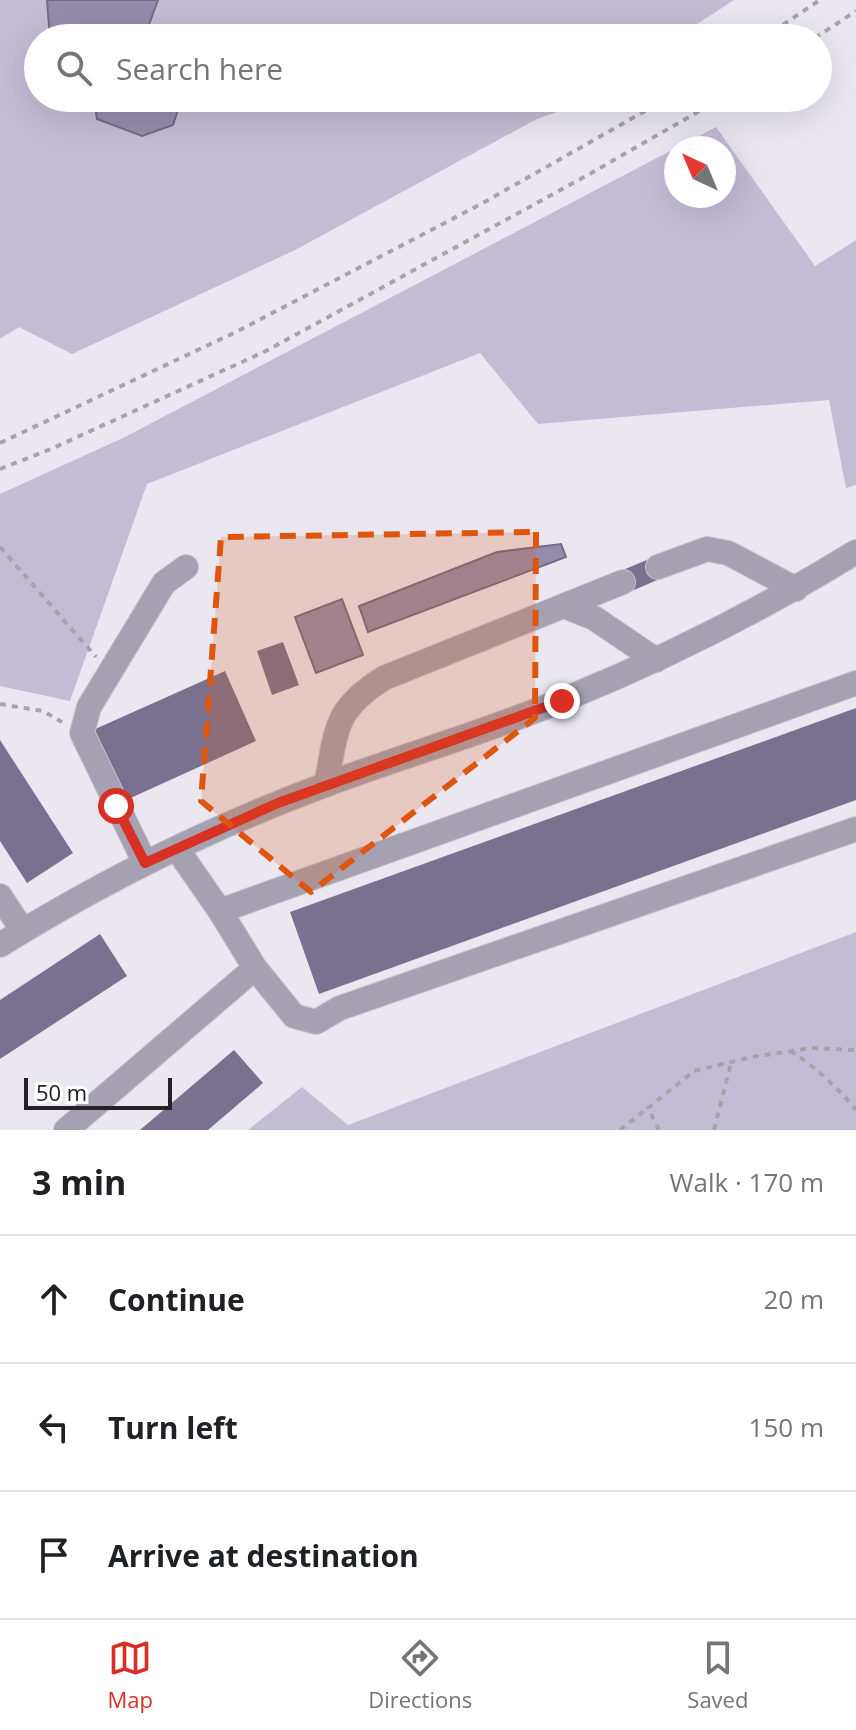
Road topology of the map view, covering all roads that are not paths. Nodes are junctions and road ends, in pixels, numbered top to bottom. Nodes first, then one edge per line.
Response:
1 (856, 552) edge
2 (186, 567) dead end
3 (658, 567) dead end
4 (623, 582) dead end
5 (796, 589) junction
6 (564, 606) junction
7 (656, 660) junction
8 (856, 683) edge
9 (326, 785) junction
10 (856, 829) edge
11 (177, 849) junction
12 (145, 863) junction
13 (0, 896) edge
14 (220, 911) junction
15 (23, 931) junction
16 (0, 945) edge
17 (255, 968) junction
18 (66, 1130) edge

1 - 5 lane
2 - 12 lane
3 - 5 lane
4 - 6 lane
5 - 7 lane
6 - 7 lane
6 - 9 lane
7 - 9 lane
8 - 14 lane
9 - 11 lane
10 - 17 lane
11 - 12 lane
11 - 14 lane
12 - 15 lane
13 - 15 lane
14 - 17 lane
15 - 16 lane
17 - 18 lane

